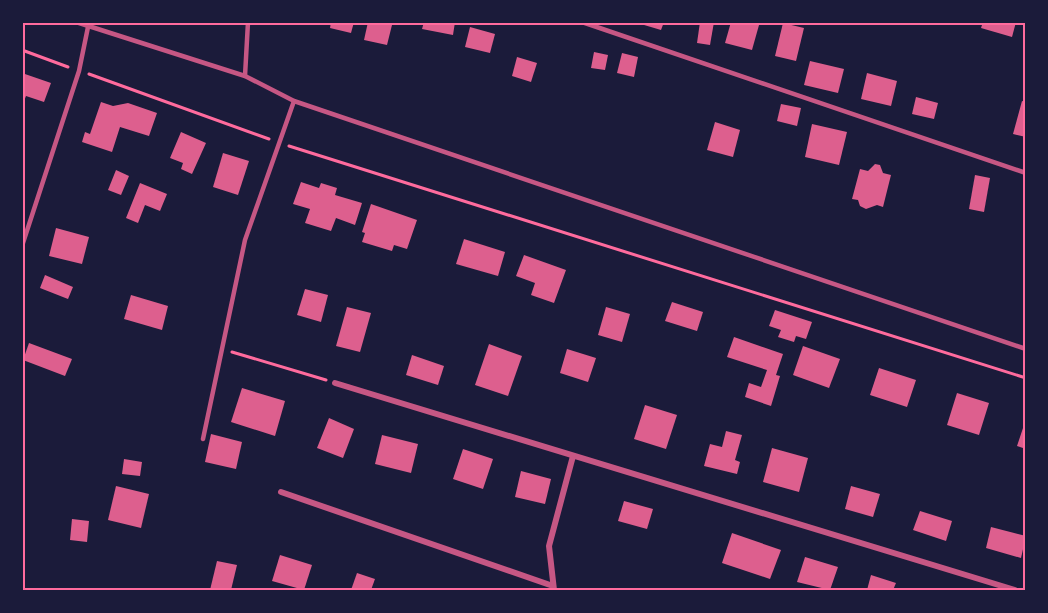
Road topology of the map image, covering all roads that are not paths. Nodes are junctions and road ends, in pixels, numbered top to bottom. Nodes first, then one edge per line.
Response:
1 (76, 22) edge
2 (248, 22) edge
3 (582, 22) edge
4 (88, 27) junction
5 (245, 76) junction
6 (294, 101) junction
7 (1026, 173) edge
8 (22, 246) edge
9 (1026, 349) edge
10 (335, 383) road end
11 (203, 439) dead end
12 (573, 456) junction
13 (281, 492) dead end
14 (554, 588) edge
15 (1015, 591) edge

1 - 4 lane
2 - 5 lane
3 - 7 lane
4 - 5 lane
4 - 8 lane
5 - 6 lane
6 - 9 lane
6 - 11 lane
10 - 12 street
12 - 14 street
12 - 15 street
13 - 14 street

